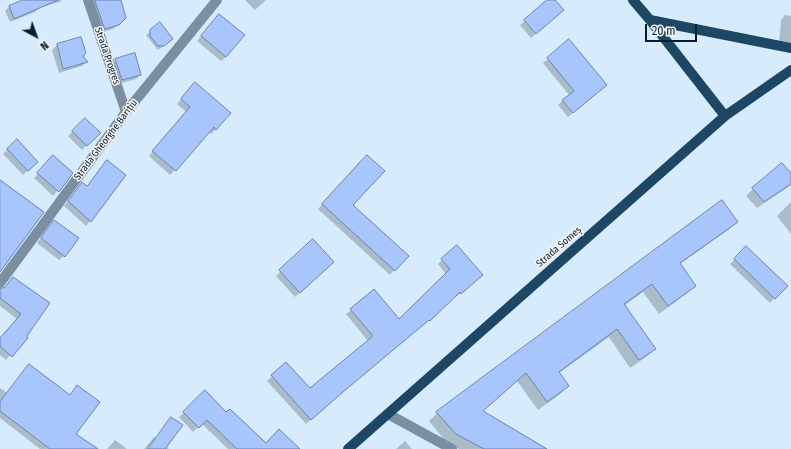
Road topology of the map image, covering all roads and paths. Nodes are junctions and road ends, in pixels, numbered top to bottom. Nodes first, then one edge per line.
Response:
1 (88, 0) edge
2 (218, 0) edge
3 (633, 0) edge
4 (650, 20) junction
5 (791, 48) edge
6 (791, 70) edge
7 (126, 112) junction
8 (725, 116) junction
9 (0, 283) edge
10 (388, 414) junction
11 (348, 449) edge
12 (452, 449) edge

1 - 7 street, Strada Progres
2 - 7 street, Strada Gheorghe Barițiu
3 - 4 main road
4 - 5 main road
4 - 8 main road
6 - 8 main road, Strada Someș
7 - 9 street, Strada Gheorghe Barițiu
8 - 10 main road, Strada Someș
10 - 11 main road, Strada Someș
10 - 12 street

